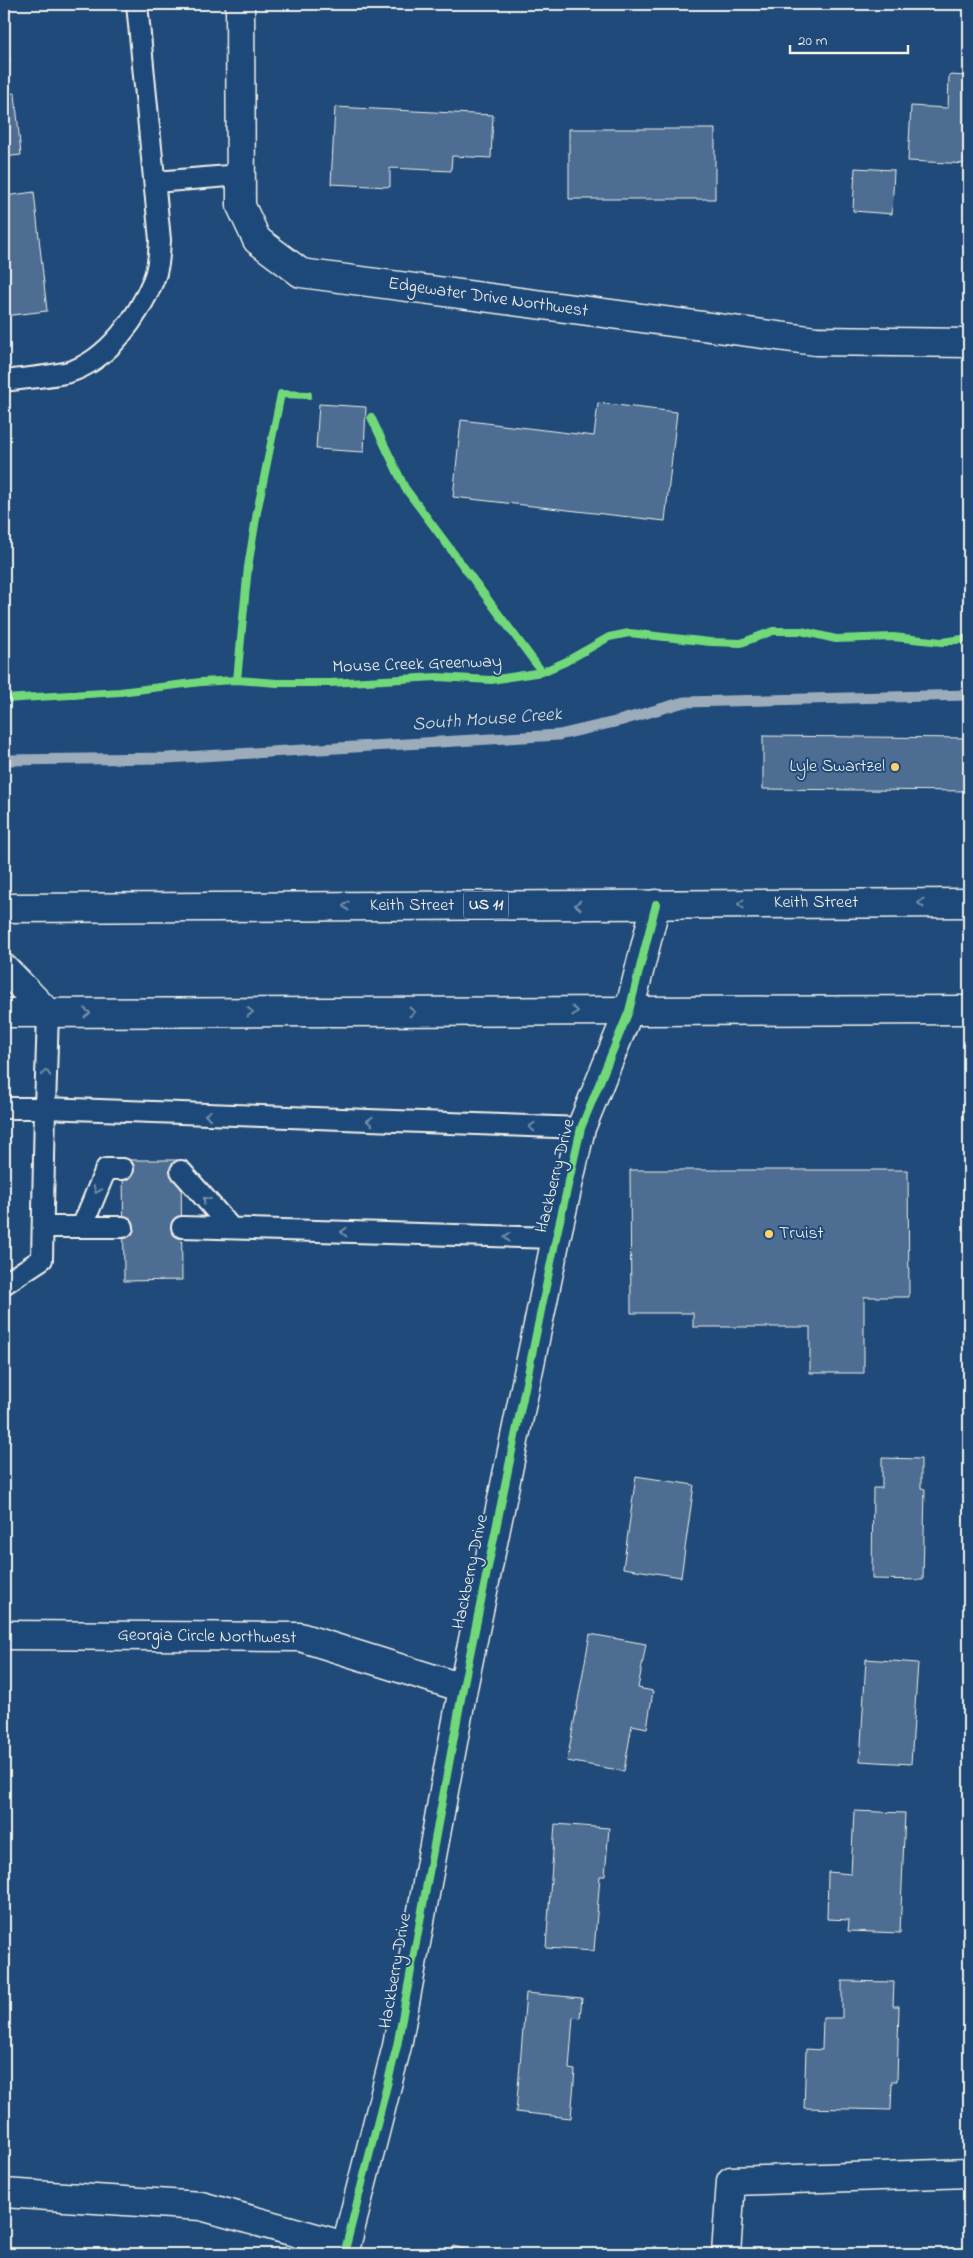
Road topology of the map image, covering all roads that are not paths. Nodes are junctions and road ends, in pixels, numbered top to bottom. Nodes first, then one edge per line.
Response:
1 (137, 4) edge
2 (240, 4) edge
3 (241, 175) junction
4 (156, 182) junction
5 (969, 343) edge
6 (4, 381) edge
7 (969, 903) edge
8 (656, 904) junction
9 (4, 908) edge
10 (4, 968) edge
11 (969, 1010) edge
12 (629, 1011) junction
13 (4, 1013) edge
14 (48, 1013) junction
15 (4, 1108) edge
16 (45, 1108) junction
17 (581, 1128) junction
18 (123, 1169) dead end
19 (181, 1171) dead end
20 (43, 1226) junction
21 (82, 1227) junction
22 (123, 1227) dead end
23 (182, 1227) dead end
24 (231, 1228) junction
25 (556, 1238) junction
26 (4, 1284) edge
27 (4, 1635) edge
28 (462, 1688) junction
29 (969, 2173) edge
30 (4, 2193) edge
31 (344, 2250) edge
32 (726, 2254) edge

1 - 4 lane
2 - 3 street, Edgewater Drive Northwest
3 - 4 lane
3 - 5 street, Edgewater Drive Northwest
4 - 6 lane
7 -> 8 street, Keith Street / US 11
8 -> 9 street, Keith Street / US 11
8 - 12 street, Hackberry Drive
10 - 14 street
11 - 12 street
14 -> 12 street
12 - 17 street, Hackberry Drive
13 - 14 street
16 -> 14 lane
15 - 16 lane
17 -> 16 lane
16 - 20 lane
17 - 25 street, Hackberry Drive
18 -> 21 lane
24 -> 19 lane
20 - 21 lane
20 - 26 lane
21 - 22 lane
23 - 24 lane
25 -> 24 lane
25 - 28 street, Hackberry Drive
27 - 28 street, Georgia Circle Northwest
28 - 31 street, Hackberry Drive
29 - 32 street
30 - 31 street

